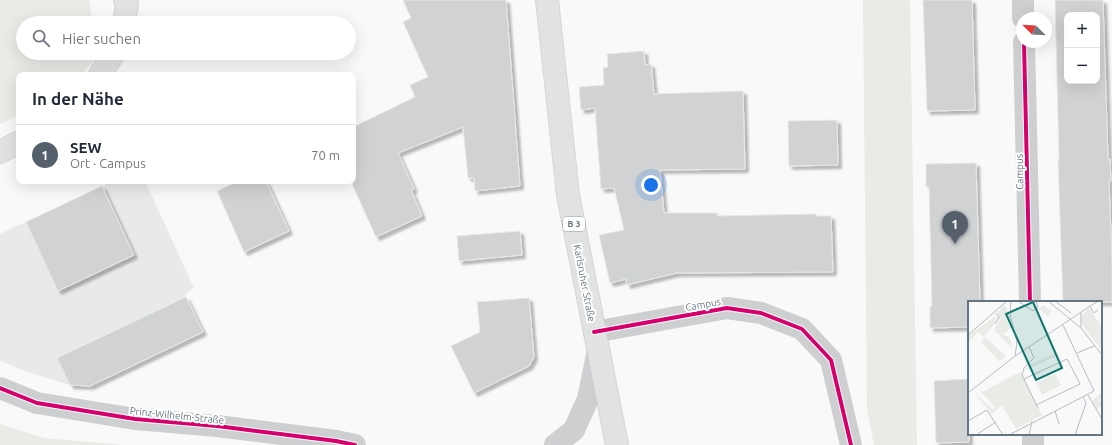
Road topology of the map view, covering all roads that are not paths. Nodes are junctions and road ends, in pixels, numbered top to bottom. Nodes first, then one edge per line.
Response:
1 (125, 0) edge
2 (547, 0) edge
3 (1023, 0) edge
4 (1023, 12) edge
5 (125, 16) edge
6 (1024, 48) edge
7 (110, 60) edge
8 (102, 72) edge
9 (16, 144) edge
10 (0, 152) edge
11 (1030, 301) edge
12 (596, 341) junction
13 (0, 388) edge
14 (1033, 435) edge
15 (355, 445) edge
16 (555, 445) edge
17 (617, 445) edge
18 (852, 445) edge
19 (1034, 445) edge

1 - 5 main road
2 - 12 main road, Karlsruher Straße / B 3
3 - 4 street
6 - 11 street, Campus
7 - 8 main road
9 - 10 main road
12 - 16 street
12 - 17 main road, Karlsruher Straße / B 3
12 - 18 street, Campus
13 - 15 street, Prinz-Wilhelm-Straße
14 - 19 street

